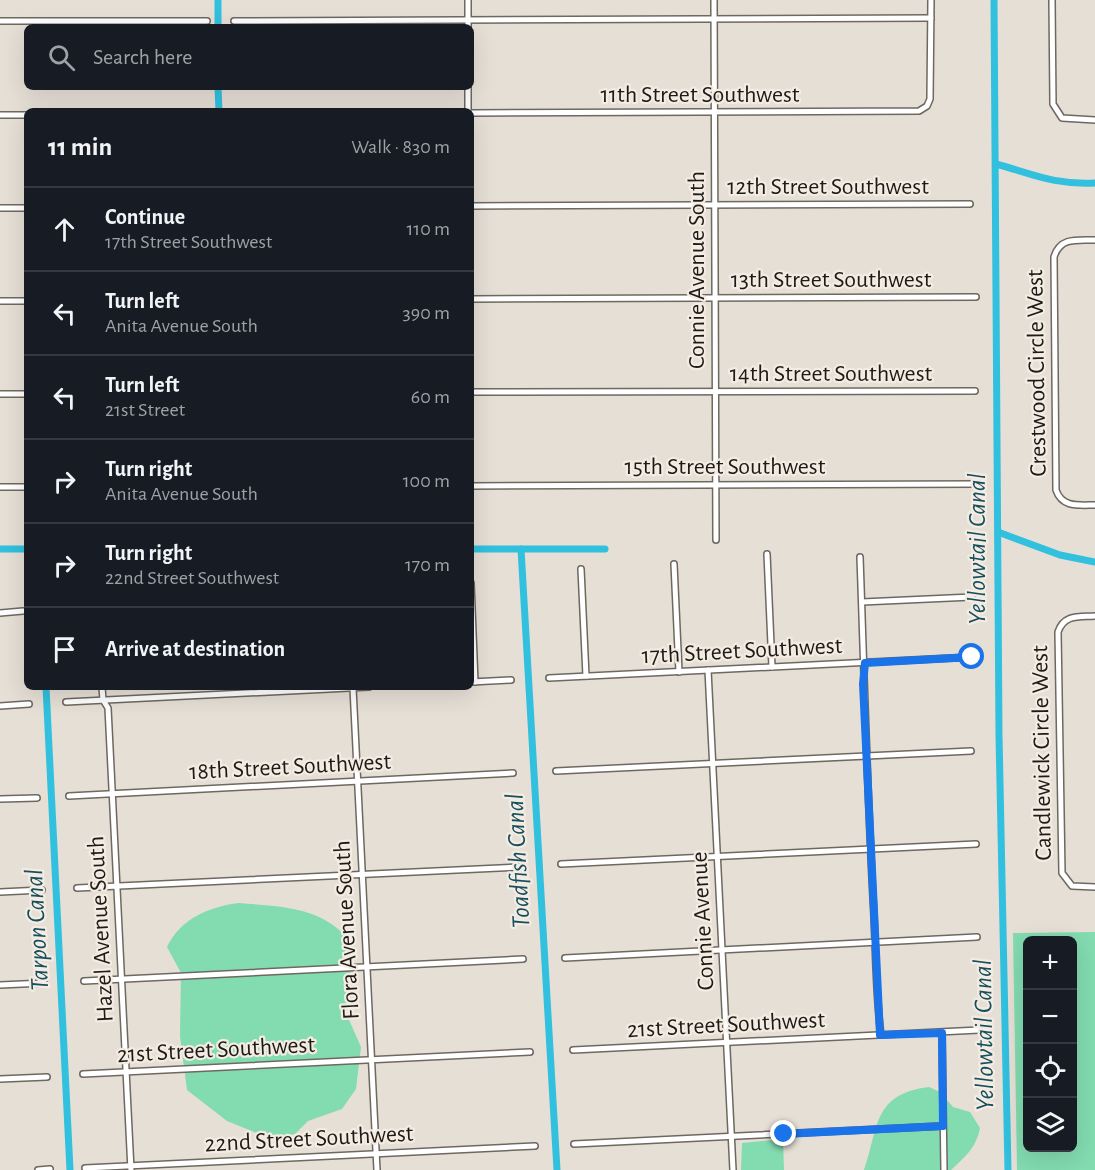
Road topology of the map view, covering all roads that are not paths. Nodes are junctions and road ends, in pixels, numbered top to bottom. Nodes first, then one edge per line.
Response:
1 (468, 0) edge
2 (714, 0) edge
3 (931, 0) edge
4 (1052, 0) edge
5 (930, 18) junction
6 (714, 19) junction
7 (468, 20) junction
8 (0, 21) edge
9 (207, 21) dead end
10 (234, 21) dead end
11 (468, 24) edge
12 (468, 90) edge
13 (470, 108) edge
14 (474, 112) edge
15 (714, 112) junction
16 (0, 115) edge
17 (24, 115) edge
18 (1095, 120) edge
19 (970, 204) dead end
20 (714, 205) junction
21 (474, 206) edge
22 (0, 208) edge
23 (24, 208) edge
24 (1095, 240) edge
25 (976, 297) dead end
26 (474, 299) edge
27 (715, 299) junction
28 (0, 301) edge
29 (24, 301) edge
30 (975, 391) dead end
31 (474, 392) edge
32 (716, 392) junction
33 (0, 394) edge
34 (24, 394) edge
35 (978, 484) dead end
36 (715, 485) junction
37 (474, 486) edge
38 (0, 487) edge
39 (24, 487) edge
40 (1095, 505) edge
41 (716, 540) dead end
42 (767, 554) dead end
43 (860, 556) dead end
44 (674, 564) dead end
45 (580, 569) dead end
46 (972, 597) dead end
47 (862, 602) junction
48 (23, 611) dead end
49 (0, 612) edge
50 (1095, 616) edge
51 (972, 657) dead end
52 (865, 663) junction
53 (772, 667) junction
54 (708, 670) junction
55 (679, 672) junction
56 (586, 676) junction
57 (549, 678) dead end
58 (511, 680) dead end
59 (474, 682) edge
60 (102, 690) edge
61 (196, 690) edge
62 (276, 690) edge
63 (353, 690) edge
64 (196, 696) junction
65 (103, 700) junction
66 (66, 702) dead end
67 (30, 704) dead end
68 (0, 706) edge
69 (971, 751) dead end
70 (866, 756) junction
71 (713, 764) junction
72 (556, 771) dead end
73 (513, 773) dead end
74 (358, 781) junction
75 (112, 794) junction
76 (69, 796) dead end
77 (37, 798) dead end
78 (0, 799) edge
79 (976, 844) dead end
80 (871, 849) junction
81 (718, 857) junction
82 (561, 864) dead end
83 (519, 867) dead end
84 (363, 874) junction
85 (117, 886) junction
86 (1095, 887) edge
87 (77, 888) dead end
88 (42, 890) dead end
89 (0, 892) edge
90 (977, 937) dead end
91 (875, 942) junction
92 (722, 949) junction
93 (565, 958) dead end
94 (523, 960) dead end
95 (367, 968) junction
96 (122, 980) junction
97 (84, 981) dead end
98 (44, 983) dead end
99 (0, 986) edge
100 (978, 1030) dead end
101 (942, 1033) junction
102 (880, 1035) junction
103 (726, 1043) junction
104 (573, 1050) dead end
105 (530, 1053) dead end
106 (372, 1060) junction
107 (126, 1073) junction
108 (83, 1074) dead end
109 (47, 1077) dead end
110 (0, 1079) edge
111 (943, 1126) junction
112 (731, 1136) junction
113 (574, 1144) dead end
114 (535, 1146) dead end
115 (376, 1153) junction
116 (85, 1168) dead end
117 (131, 1168) edge
118 (50, 1169) edge
119 (38, 1170) edge
120 (377, 1170) edge
121 (733, 1170) edge
122 (944, 1170) edge

1 - 7 street
2 - 6 street, Connie Avenue South
3 - 5 street
4 - 18 street
5 - 6 street
5 - 15 street, 11th Street Southwest
6 - 7 street
6 - 15 street, Connie Avenue South
7 - 10 street
7 - 11 street
8 - 9 street
12 - 13 street
14 - 15 street, 11th Street Southwest
15 - 20 street, Connie Avenue South
16 - 17 street
19 - 20 street, 12th Street Southwest
20 - 21 street, 12th Street Southwest
20 - 27 street, Connie Avenue South
22 - 23 street
24 - 40 street, Crestwood Circle West
25 - 27 street, 13th Street Southwest
26 - 27 street, 13th Street Southwest
27 - 32 street, Connie Avenue South
28 - 29 street
30 - 32 street, 14th Street Southwest
31 - 32 street, 14th Street Southwest
32 - 36 street, Connie Avenue South
33 - 34 street
35 - 36 street, 15th Street Southwest
36 - 37 street, 15th Street Southwest
36 - 41 street, Connie Avenue South
38 - 39 street
42 - 53 street
43 - 47 street
44 - 55 street
45 - 56 street
46 - 47 street
47 - 52 street
48 - 49 street
50 - 86 street, Candlewick Circle West
51 - 52 street, 17th Street Southwest
52 - 53 street, 17th Street Southwest
52 - 70 street
53 - 54 street, 17th Street Southwest
54 - 55 street, 17th Street Southwest
54 - 71 street, Connie Avenue
55 - 56 street, 17th Street Southwest
56 - 57 street, 17th Street Southwest
58 - 59 street
60 - 65 street, Hazel Avenue South
61 - 64 street
62 - 64 street
63 - 74 street, Flora Avenue South
64 - 65 street
65 - 66 street
65 - 75 street, Hazel Avenue South
67 - 68 street
69 - 70 street
70 - 71 street
70 - 80 street
71 - 72 street
71 - 81 street, Connie Avenue
73 - 74 street, 18th Street Southwest
74 - 75 street, 18th Street Southwest
74 - 84 street, Flora Avenue South
75 - 76 street, 18th Street Southwest
75 - 85 street, Hazel Avenue South
77 - 78 street
79 - 80 street
80 - 81 street
80 - 91 street
81 - 82 street
81 - 92 street, Connie Avenue
83 - 84 street
84 - 85 street
84 - 95 street, Flora Avenue South
85 - 87 street
85 - 96 street, Hazel Avenue South
88 - 89 street
90 - 91 street
91 - 92 street
91 - 102 street
92 - 93 street
92 - 103 street, Connie Avenue
94 - 95 street
95 - 96 street
95 - 106 street, Flora Avenue South
96 - 97 street
96 - 107 street, Hazel Avenue South
98 - 99 street
100 - 101 street
101 - 102 street, 21st Street Southwest
101 - 111 street
102 - 103 street, 21st Street Southwest
103 - 104 street, 21st Street Southwest
103 - 112 street, Connie Avenue
105 - 106 street, 21st Street Southwest
106 - 107 street, 21st Street Southwest
106 - 115 street, Flora Avenue South
107 - 108 street, 21st Street Southwest
107 - 117 street, Hazel Avenue South
109 - 110 street
111 - 112 street
111 - 122 street
112 - 113 street
112 - 121 street, Connie Avenue
114 - 115 street, 22nd Street Southwest
115 - 117 street, 22nd Street Southwest
115 - 120 street, Flora Avenue South
116 - 117 street, 22nd Street Southwest
118 - 119 street

